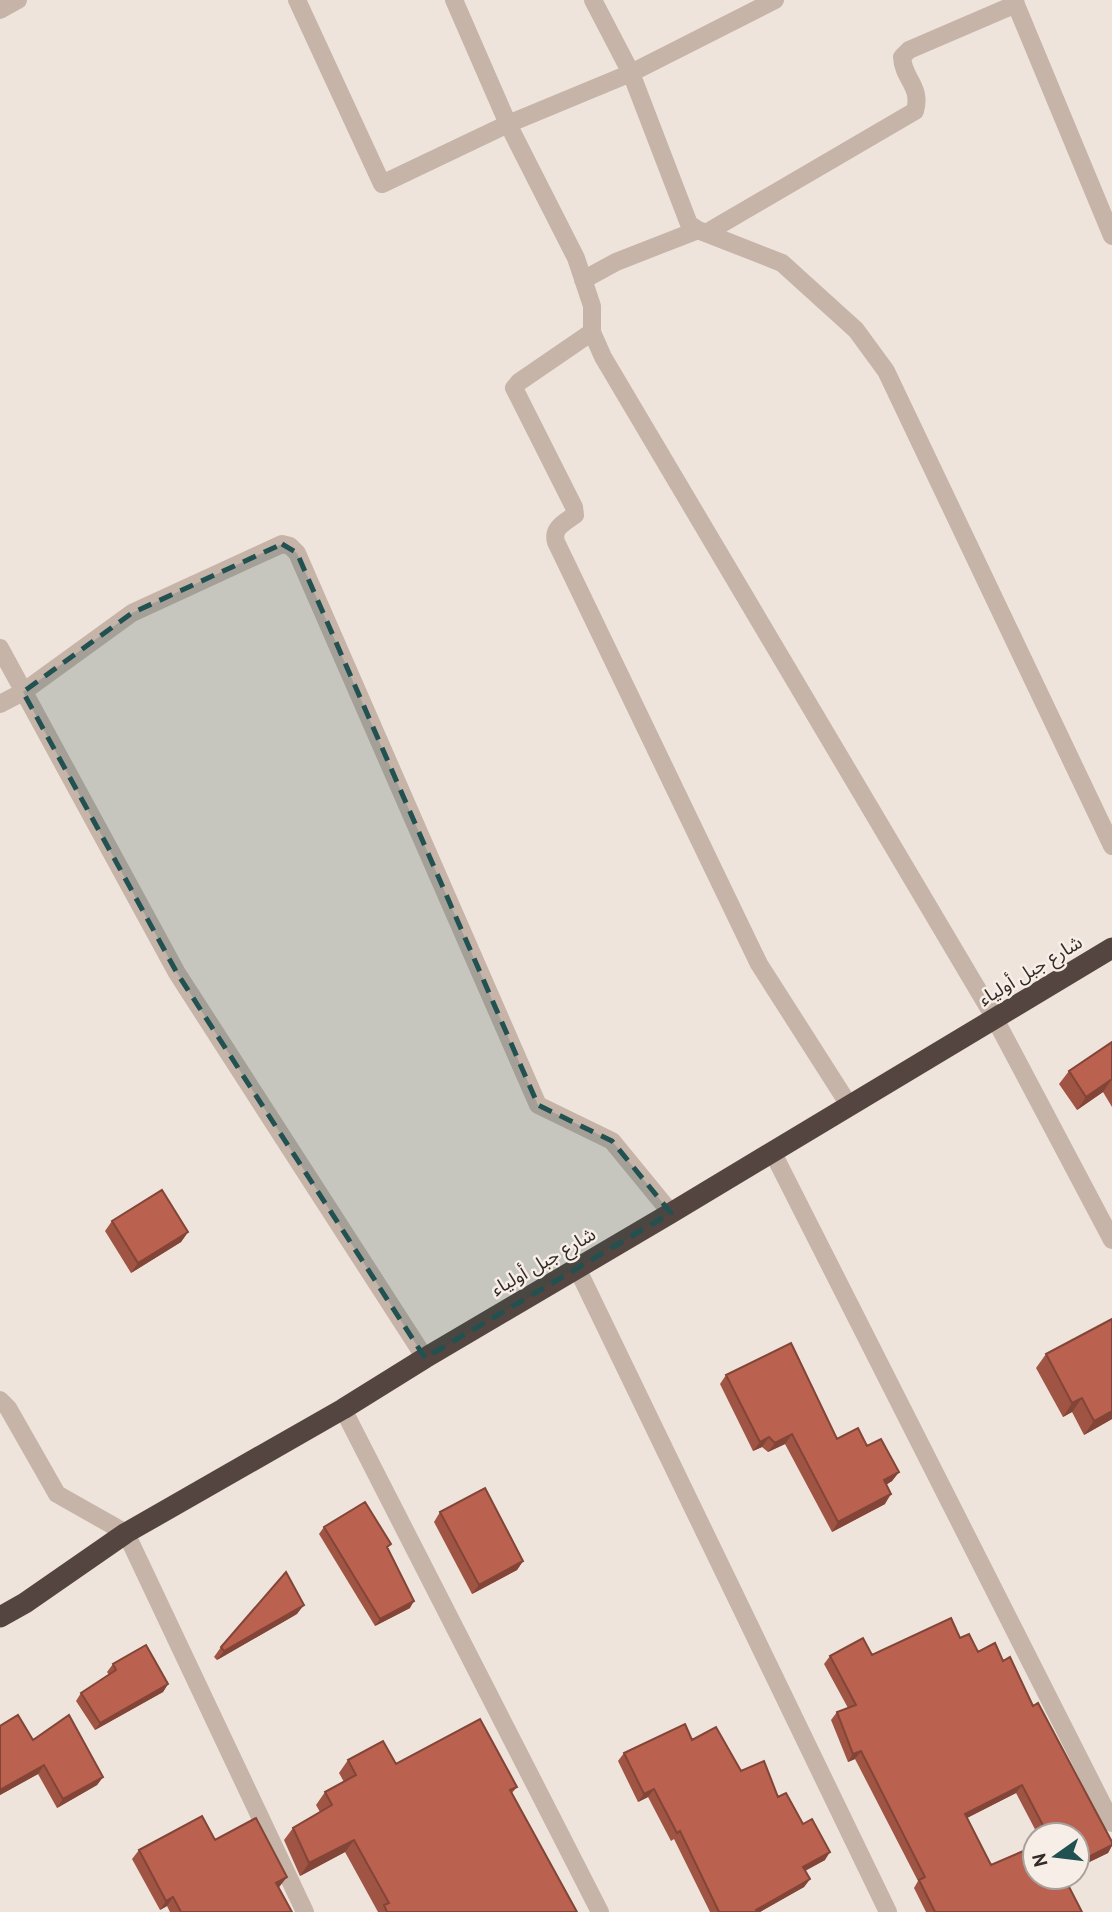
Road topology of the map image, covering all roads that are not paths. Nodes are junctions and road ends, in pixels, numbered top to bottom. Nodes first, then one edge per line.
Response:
1 (18, 0) edge
2 (297, 0) edge
3 (454, 0) edge
4 (593, 0) edge
5 (775, 0) edge
6 (1015, 2) edge
7 (0, 10) edge
8 (631, 73) junction
9 (508, 124) junction
10 (702, 232) junction
11 (1112, 236) edge
12 (583, 280) junction
13 (592, 332) junction
14 (0, 648) edge
15 (23, 692) junction
16 (0, 704) edge
17 (1112, 846) edge
18 (1112, 948) edge
19 (994, 1017) junction
20 (849, 1105) junction
21 (772, 1151) junction
22 (671, 1213) junction
23 (1112, 1240) edge
24 (577, 1268) junction
25 (425, 1358) junction
26 (0, 1400) edge
27 (343, 1409) junction
28 (126, 1533) junction
29 (0, 1617) edge
30 (1112, 1823) edge
31 (305, 1912) edge
32 (600, 1912) edge
33 (888, 1912) edge

1 - 7 street
2 - 9 street
3 - 9 street
4 - 8 street
5 - 8 street
6 - 10 street
6 - 11 street
8 - 9 street
8 - 10 street
9 - 12 street
10 - 12 street
10 - 17 street
12 - 13 street
13 - 19 street
13 - 20 street
14 - 15 street
15 - 16 street
15 - 22 street
15 - 25 street
18 - 19 highway, شارع جبل أولياء
19 - 20 highway, شارع جبل أولياء
19 - 23 street
20 - 21 highway, شارع جبل أولياء
21 - 22 highway, شارع جبل أولياء
21 - 30 street
22 - 24 highway, شارع جبل أولياء
24 - 25 highway, شارع جبل أولياء
24 - 33 street
25 - 27 highway, شارع جبل أولياء
26 - 28 street
27 - 28 highway, شارع جبل أولياء
27 - 32 street
28 - 29 highway, شارع جبل أولياء
28 - 31 street

